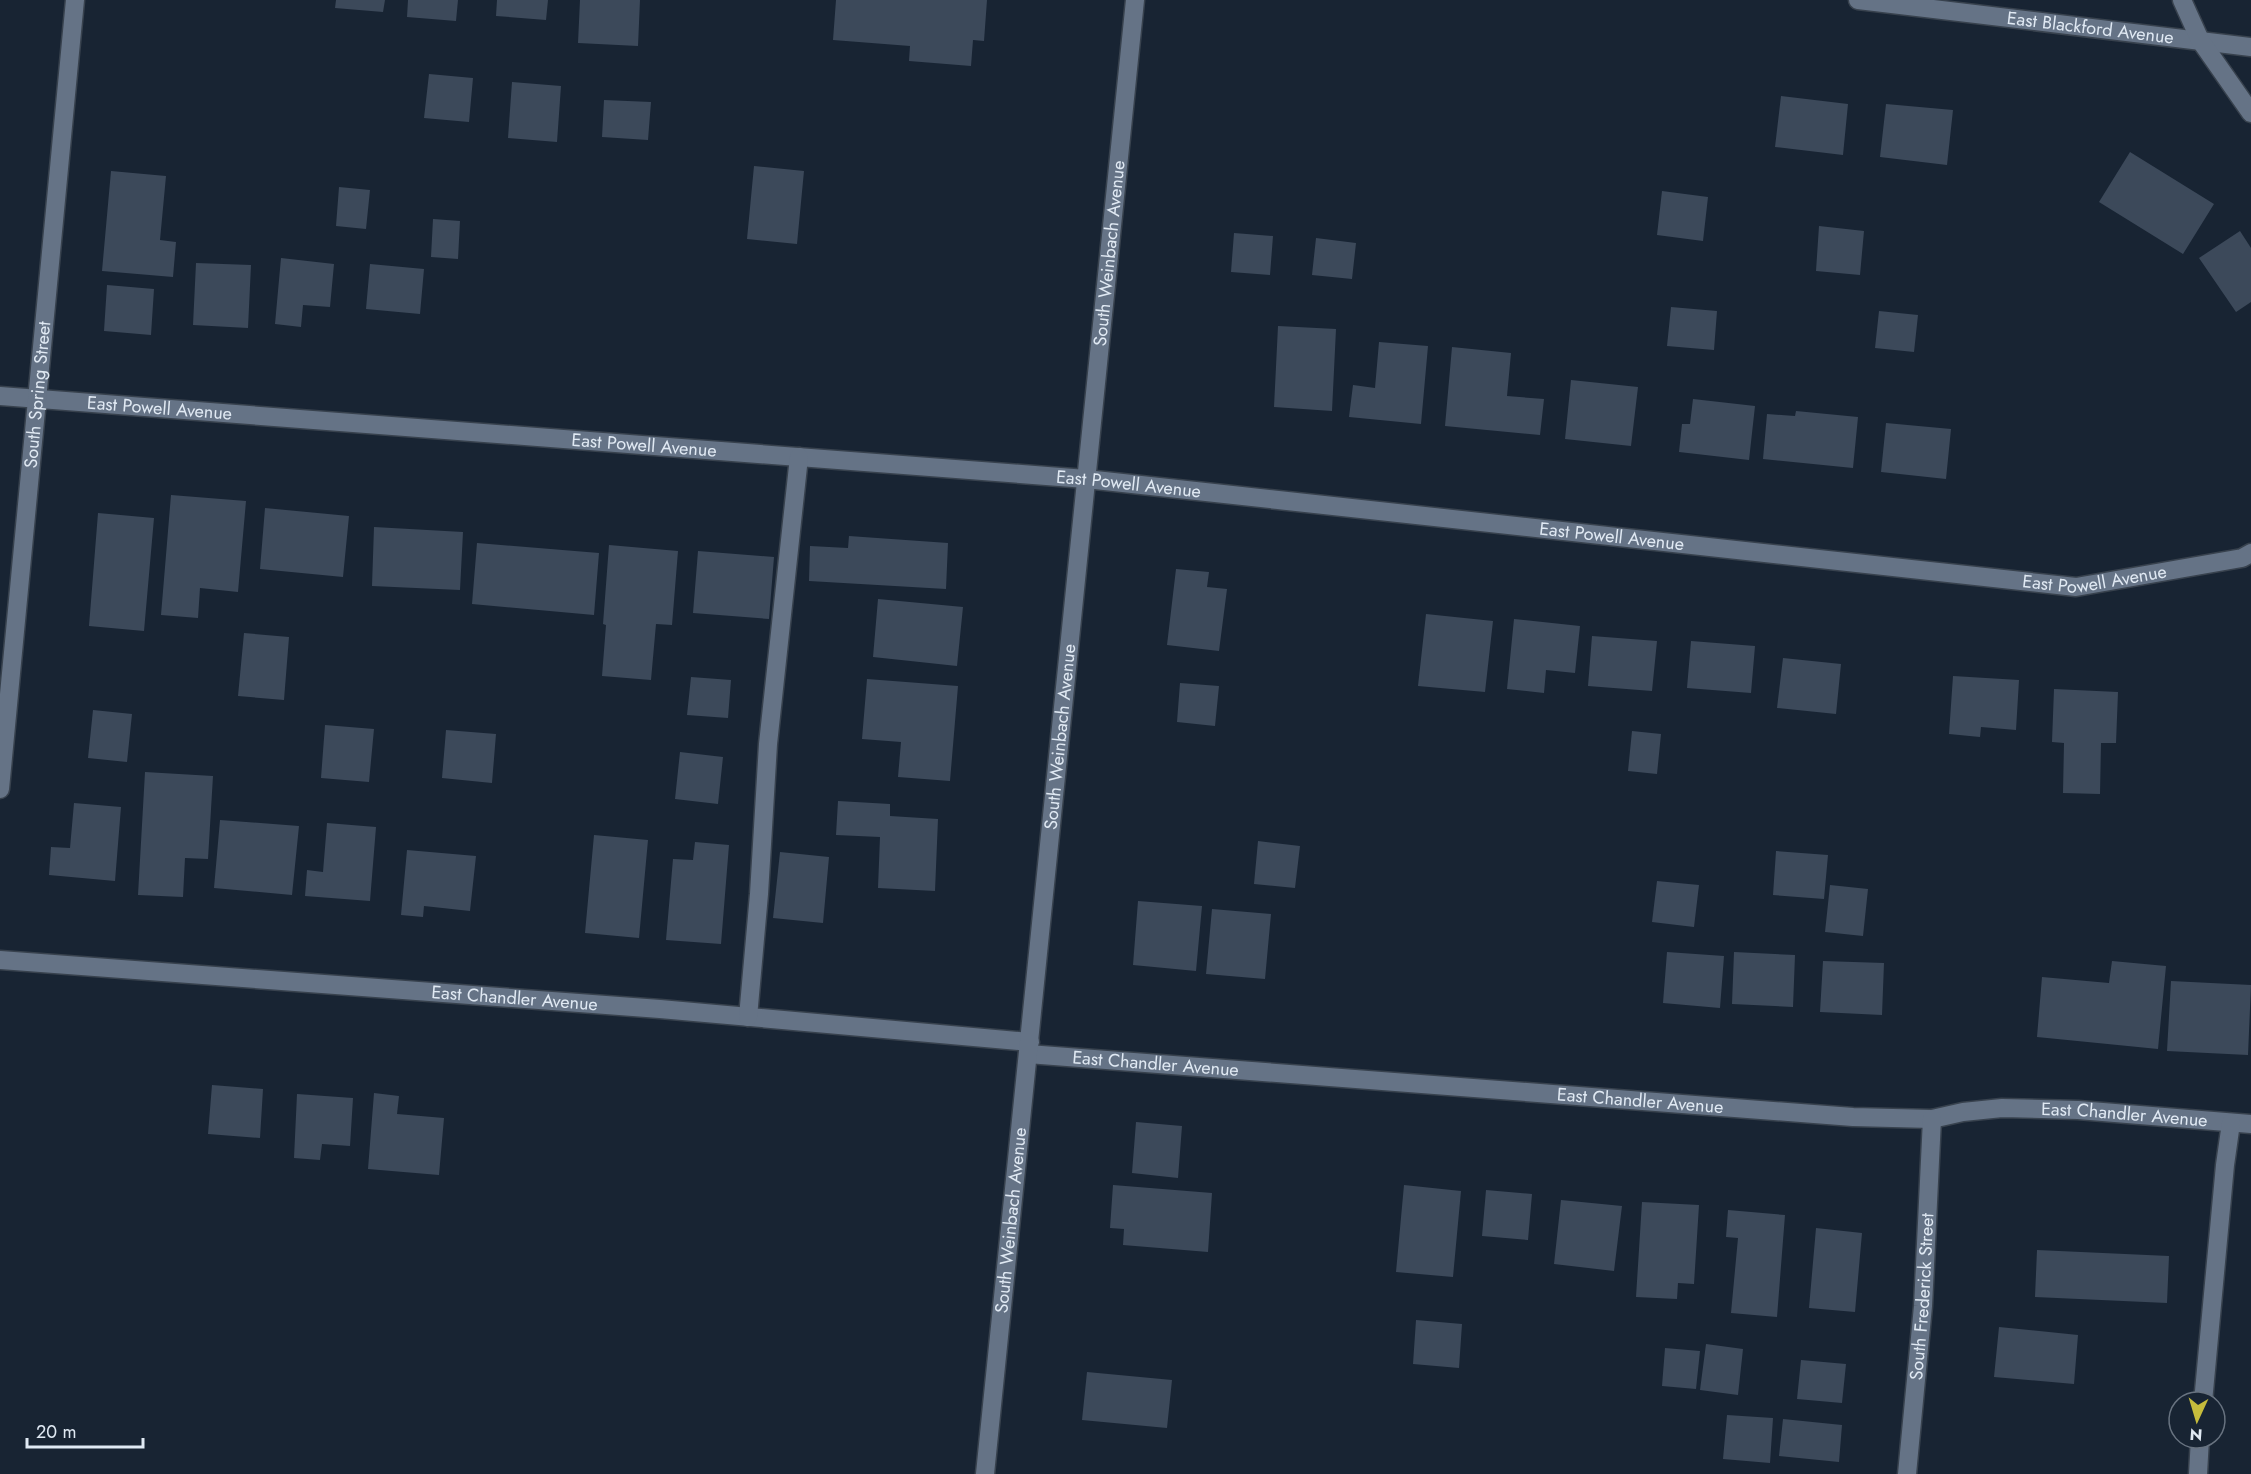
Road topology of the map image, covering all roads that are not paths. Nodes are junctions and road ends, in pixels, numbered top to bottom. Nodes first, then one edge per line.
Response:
1 (75, 0) edge
2 (1135, 0) edge
3 (1857, 0) edge
4 (2182, 0) edge
5 (2200, 40) junction
6 (2251, 47) edge
7 (2251, 113) edge
8 (0, 396) edge
9 (38, 399) junction
10 (799, 457) junction
11 (1086, 479) junction
12 (2251, 553) edge
13 (0, 789) edge
14 (0, 960) edge
15 (748, 1017) junction
16 (1029, 1048) junction
17 (1932, 1119) junction
18 (2231, 1123) junction
19 (2251, 1124) edge
20 (2204, 1390) edge
21 (2199, 1450) edge
22 (985, 1474) edge
23 (1907, 1474) edge
24 (2198, 1474) edge

1 - 9 street, South Spring Street
2 - 11 street, South Weinbach Avenue
3 - 5 street, East Blackford Avenue
4 - 5 street
5 - 6 street, East Blackford Avenue
5 - 7 street
8 - 9 street, East Powell Avenue
9 - 10 street, East Powell Avenue
9 - 13 street, South Spring Street
10 - 11 street, East Powell Avenue
10 - 15 street
11 - 12 street, East Powell Avenue
11 - 16 street, South Weinbach Avenue
14 - 15 street, East Chandler Avenue
15 - 16 street, East Chandler Avenue
16 - 17 street, East Chandler Avenue
16 - 22 street, South Weinbach Avenue
17 - 18 street, East Chandler Avenue
17 - 23 street, South Frederick Street
18 - 19 street, East Chandler Avenue
18 - 20 street
21 - 24 street

